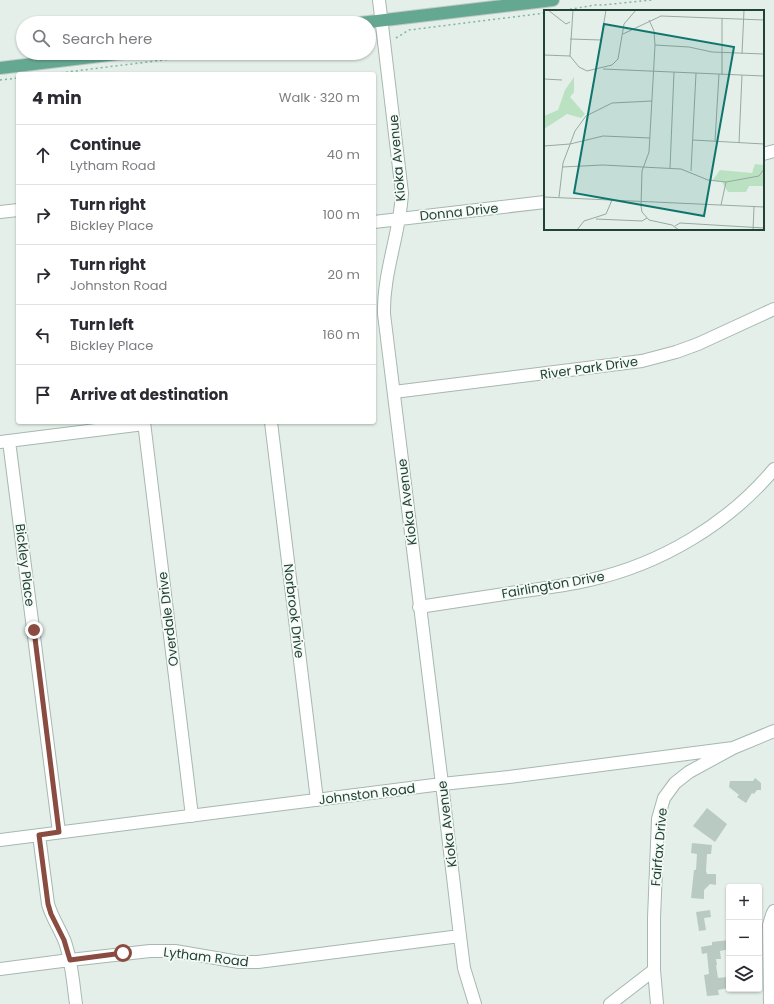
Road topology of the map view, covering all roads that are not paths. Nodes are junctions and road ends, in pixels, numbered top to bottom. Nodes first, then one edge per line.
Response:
1 (379, 0) edge
2 (548, 3) edge
3 (382, 20) junction
4 (376, 21) edge
5 (66, 60) edge
6 (0, 68) edge
7 (774, 151) edge
8 (764, 154) edge
9 (544, 202) edge
10 (16, 210) edge
11 (0, 212) edge
12 (400, 219) junction
13 (376, 222) edge
14 (774, 309) edge
15 (394, 392) junction
16 (136, 424) edge
17 (144, 424) edge
18 (271, 424) edge
19 (5, 441) edge
20 (774, 469) edge
21 (419, 607) junction
22 (774, 731) edge
23 (733, 748) junction
24 (442, 784) junction
25 (317, 800) junction
26 (192, 816) junction
27 (59, 832) junction
28 (39, 835) junction
29 (0, 840) edge
30 (774, 911) edge
31 (460, 936) junction
32 (70, 960) junction
33 (0, 969) edge
34 (654, 970) junction
35 (76, 1004) edge
36 (475, 1004) edge
37 (610, 1004) edge
38 (657, 1004) edge
39 (770, 1004) edge

1 - 3 street, Kioka Avenue
2 - 3 main road
3 - 4 main road
3 - 12 street, Kioka Avenue
5 - 6 main road
7 - 8 street
9 - 12 street, Donna Drive
10 - 11 street
12 - 13 street, Donna Drive
12 - 15 street, Kioka Avenue
14 - 15 street, River Park Drive
15 - 21 street, Kioka Avenue
16 - 19 street
17 - 26 street, Overdale Drive
18 - 25 street, Norbrook Drive
19 - 27 street, Bickley Place
20 - 21 street, Fairlington Drive
21 - 24 street, Kioka Avenue
22 - 23 street, Fairfax Drive
23 - 24 street, Johnston Road
23 - 34 street, Fairfax Drive
24 - 25 street, Johnston Road
24 - 31 street, Kioka Avenue
25 - 26 street, Johnston Road
26 - 27 street, Johnston Road
27 - 28 street, Johnston Road
28 - 29 street, Johnston Road
28 - 32 street
30 - 39 street
31 - 32 street, Lytham Road
31 - 36 street, Kioka Avenue
32 - 33 street, Lytham Road
32 - 35 street
34 - 37 street
34 - 38 street, Fairfax Drive

